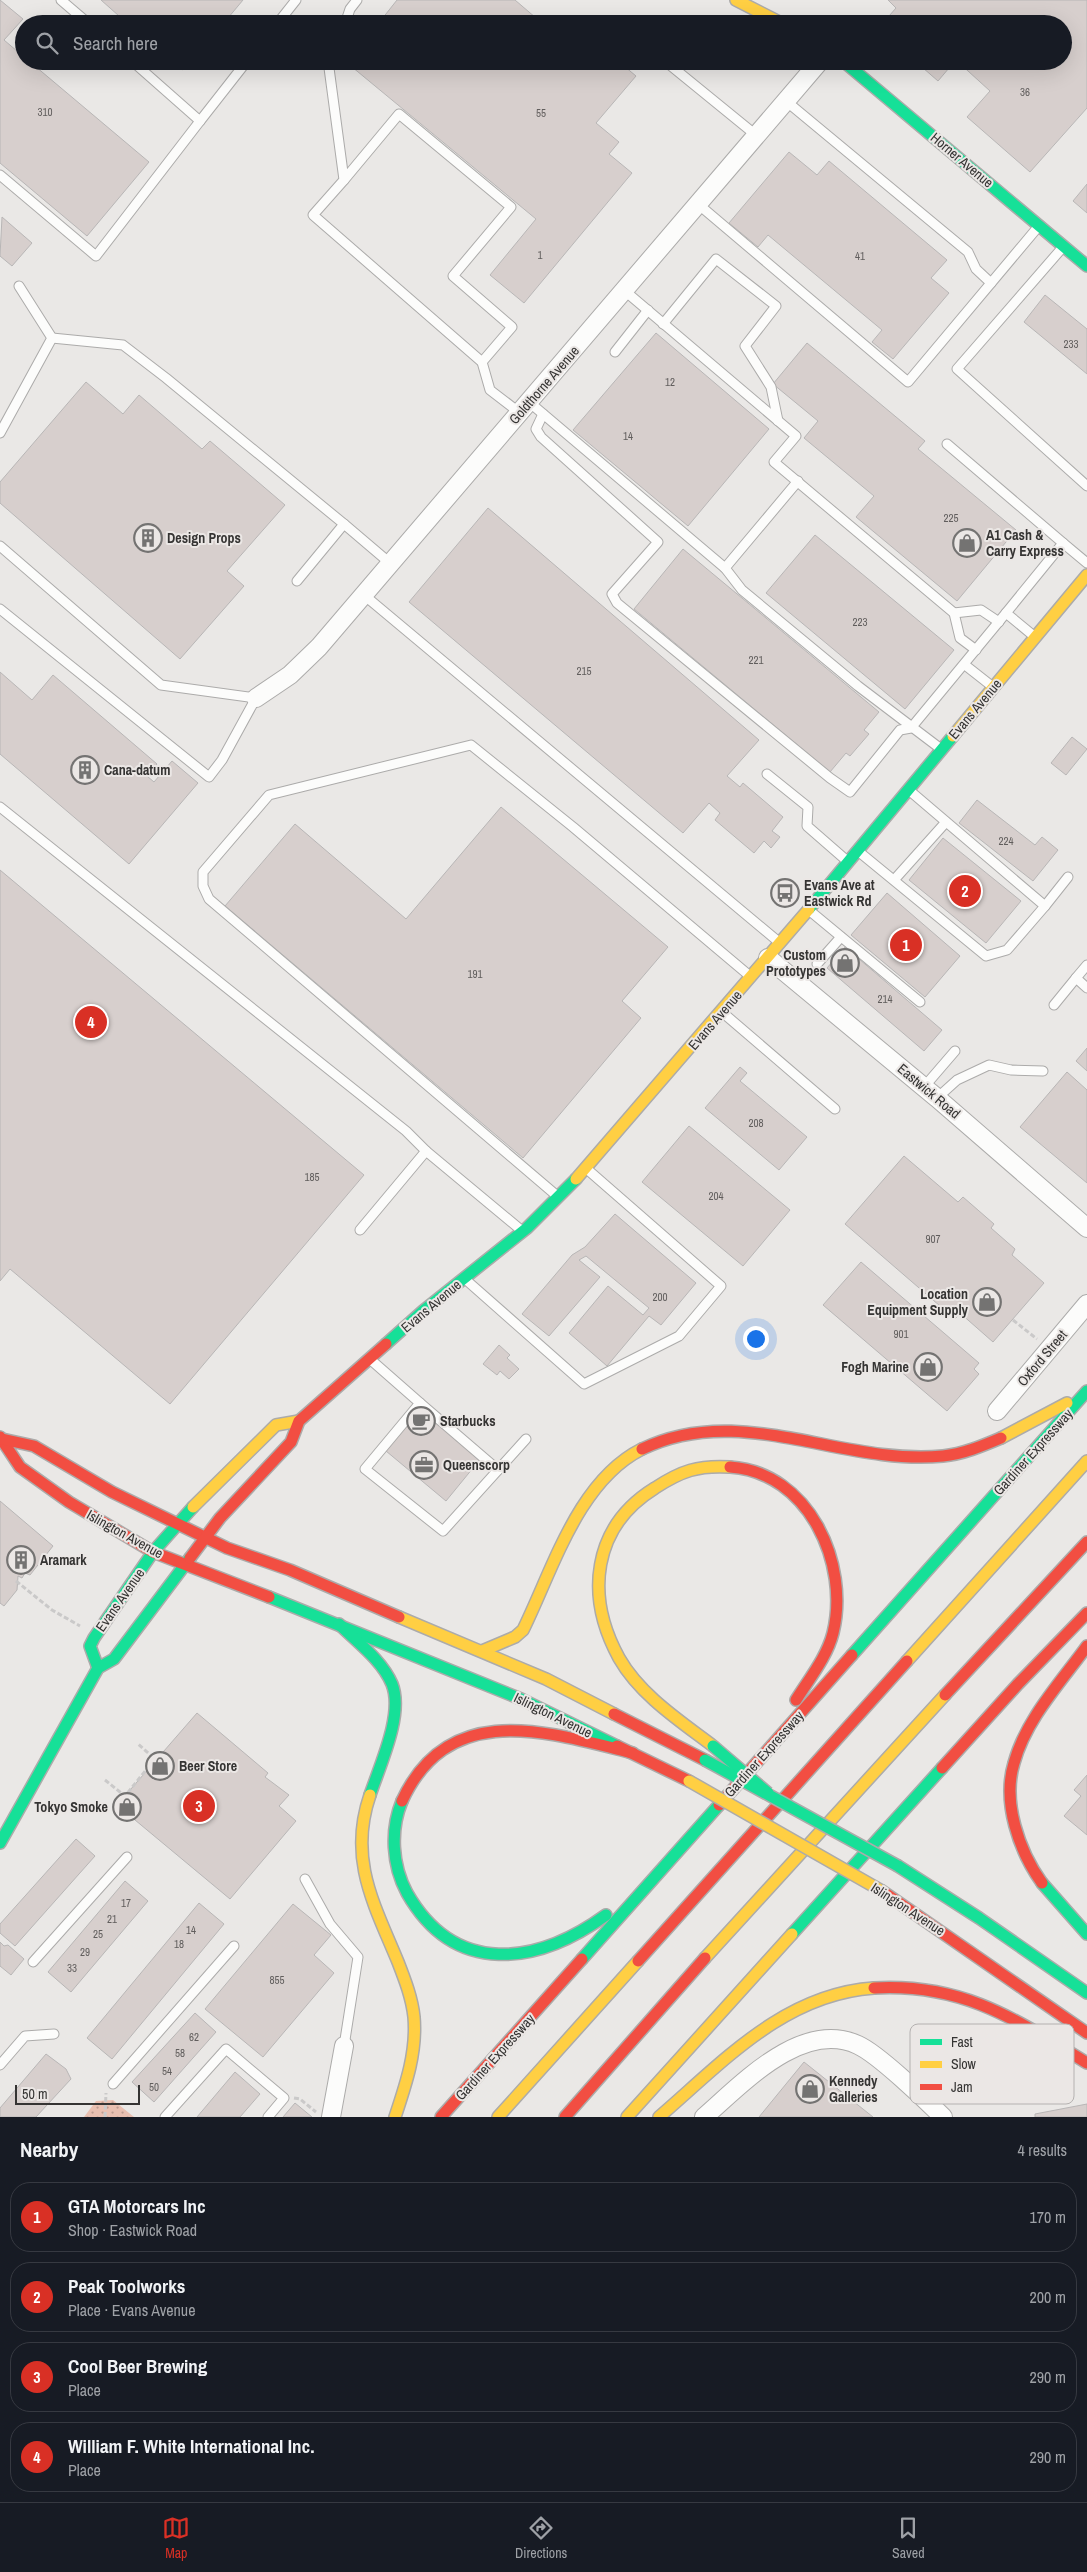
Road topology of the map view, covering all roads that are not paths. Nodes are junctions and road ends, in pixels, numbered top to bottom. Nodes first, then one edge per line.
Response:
1 (61, 0) edge
2 (296, 0) edge
3 (357, 0) edge
4 (736, 0) edge
5 (78, 15) edge
6 (284, 15) edge
7 (348, 15) edge
8 (765, 15) edge
9 (142, 70) edge
10 (241, 70) edge
11 (329, 70) edge
12 (676, 70) edge
13 (813, 70) edge
14 (853, 70) edge
15 (786, 102) junction
16 (200, 121) junction
17 (757, 136) junction
18 (0, 175) edge
19 (344, 180) junction
20 (698, 204) junction
21 (1040, 225) junction
22 (1064, 245) junction
23 (1085, 263) edge
24 (991, 283) junction
25 (19, 286) dead end
26 (625, 291) junction
27 (648, 310) junction
28 (663, 324) junction
29 (52, 338) junction
30 (615, 352) dead end
31 (482, 362) junction
32 (524, 408) junction
33 (543, 414) junction
34 (778, 421) junction
35 (0, 433) edge
36 (947, 444) dead end
37 (798, 481) junction
38 (1087, 486) edge
39 (344, 524) junction
40 (1064, 543) junction
41 (0, 546) edge
42 (1087, 563) edge
43 (391, 564) junction
44 (725, 568) junction
45 (1087, 575) edge
46 (296, 581) dead end
47 (364, 595) junction
48 (0, 609) edge
49 (954, 613) junction
50 (1006, 613) junction
51 (999, 622) junction
52 (1035, 637) junction
53 (976, 650) junction
54 (964, 665) junction
55 (994, 687) junction
56 (256, 698) junction
57 (911, 728) junction
58 (941, 750) junction
59 (766, 774) dead end
60 (908, 790) junction
61 (0, 807) edge
62 (946, 822) junction
63 (858, 851) junction
64 (848, 862) junction
65 (1068, 878) dead end
66 (894, 880) junction
67 (1045, 906) junction
68 (808, 910) junction
69 (841, 937) junction
70 (780, 943) junction
71 (768, 958) junction
72 (817, 964) dead end
73 (1087, 965) edge
74 (751, 978) junction
75 (1076, 978) junction
76 (1087, 988) edge
77 (920, 1002) dead end
78 (1054, 1005) dead end
79 (722, 1012) junction
80 (955, 1050) dead end
81 (1043, 1070) dead end
82 (931, 1092) junction
83 (835, 1109) dead end
84 (426, 1151) junction
85 (586, 1169) junction
86 (558, 1197) junction
87 (1087, 1228) edge
88 (360, 1230) dead end
89 (523, 1232) junction
90 (464, 1279) junction
91 (1087, 1304) edge
92 (369, 1358) junction
93 (1087, 1391) edge
94 (420, 1403) junction
95 (997, 1411) dead end
96 (299, 1421) junction
97 (1, 1438) edge
98 (526, 1439) dead end
99 (1087, 1461) edge
100 (498, 1470) junction
101 (177, 1524) junction
102 (205, 1537) junction
103 (1087, 1542) edge
104 (153, 1552) junction
105 (184, 1564) junction
106 (1087, 1613) edge
107 (339, 1624) junction
108 (1087, 1646) edge
109 (482, 1651) junction
110 (98, 1668) junction
111 (633, 1753) junction
112 (760, 1758) junction
113 (768, 1793) junction
114 (0, 1843) edge
115 (127, 1857) dead end
116 (305, 1879) dead end
117 (648, 1884) junction
118 (1087, 1934) edge
119 (234, 1946) dead end
120 (32, 1962) dead end
121 (1087, 1993) edge
122 (1021, 2024) edge
123 (1087, 2033) edge
124 (54, 2034) dead end
125 (344, 2046) joint
126 (1074, 2055) edge
127 (1087, 2063) edge
128 (0, 2065) edge
129 (113, 2084) road end
130 (910, 2088) edge
131 (928, 2104) edge
132 (165, 2117) edge
133 (268, 2117) edge
134 (326, 2117) edge
135 (395, 2117) edge
136 (441, 2117) edge
137 (498, 2117) edge
138 (565, 2117) edge
139 (627, 2117) edge
140 (659, 2117) edge
141 (704, 2117) edge
142 (943, 2117) edge

1 - 5 lane
2 - 6 lane
3 - 7 lane
4 - 8 main road
9 - 16 lane
10 - 16 lane
11 - 19 lane
12 - 17 lane
13 - 15 street, Goldthorne Avenue
14 - 21 main road, Horner Avenue
15 - 17 street, Goldthorne Avenue
15 - 24 lane
16 - 18 lane
17 - 20 street, Goldthorne Avenue
19 - 31 lane
19 - 31 lane
20 - 24 lane
20 - 26 street, Goldthorne Avenue
21 - 22 main road, Horner Avenue
21 - 24 lane
22 - 23 main road, Horner Avenue
22 - 38 lane
25 - 29 lane
26 - 27 lane
26 - 32 street, Goldthorne Avenue
27 - 28 lane
27 - 30 lane
28 - 34 lane
28 - 34 lane
29 - 35 lane
29 - 39 lane
31 - 32 lane
32 - 33 lane
32 - 43 street, Goldthorne Avenue
33 - 44 lane
33 - 57 lane
34 - 37 lane
36 - 40 lane
37 - 44 lane
37 - 49 lane
39 - 43 lane
39 - 46 lane
40 - 42 lane
40 - 50 lane
41 - 56 lane
43 - 47 street, Goldthorne Avenue
44 - 57 lane
45 - 52 main road, Evans Avenue
47 - 56 street, Goldthorne Avenue
47 - 70 lane
48 - 56 lane
49 - 51 lane
49 - 53 lane
50 - 51 lane
50 - 52 lane
51 - 53 lane
52 - 55 main road, Evans Avenue
53 - 54 lane
54 - 55 lane
54 - 57 lane
55 - 58 main road, Evans Avenue
57 - 58 lane
58 - 60 main road, Evans Avenue
59 - 64 lane
60 - 62 lane
60 - 63 main road, Evans Avenue
61 - 84 lane
62 - 66 lane
62 - 67 lane
63 - 64 main road, Evans Avenue
63 - 66 lane
64 - 68 main road, Evans Avenue
65 - 67 lane
66 - 67 lane
68 - 69 lane
68 - 70 main road, Evans Avenue
69 - 72 lane
69 - 77 lane
70 - 71 main road, Evans Avenue
71 - 74 main road, Evans Avenue
71 - 82 street, Eastwick Road
73 - 75 lane
74 - 79 main road, Evans Avenue
74 - 86 lane
75 - 76 lane
75 - 78 lane
79 - 83 lane
79 - 85 main road, Evans Avenue
80 - 82 lane
81 - 82 lane
82 - 87 street, Eastwick Road
84 - 88 lane
84 - 89 lane
85 - 86 main road, Evans Avenue
85 - 90 lane
86 - 89 main road, Evans Avenue
89 - 90 main road, Evans Avenue
90 - 92 main road, Evans Avenue
91 - 95 street, Oxford Street
92 - 94 lane
92 - 96 main road, Evans Avenue
93 - 109 main road
93 - 112 main road, Gardiner Expressway
94 - 100 lane
94 - 100 lane
96 - 101 main road, Evans Avenue
96 - 102 main road, Evans Avenue
97 - 101 main road, Islington Avenue
97 - 104 main road, Islington Avenue
98 - 100 lane
99 - 137 main road
101 - 102 main road, Islington Avenue
101 - 104 main road, Evans Avenue
102 - 105 main road, Evans Avenue
102 - 109 main road, Islington Avenue
103 - 138 main road
104 - 105 main road, Islington Avenue
104 - 110 main road, Evans Avenue
105 - 107 main road, Islington Avenue
105 - 110 main road, Evans Avenue
106 - 139 main road
107 - 111 main road, Islington Avenue
107 - 135 main road
108 - 118 main road
109 - 113 main road, Islington Avenue, bridge
110 - 114 main road, Evans Avenue
111 - 117 main road
111 - 123 main road, Islington Avenue, bridge
112 - 113 main road, bridge
112 - 117 main road, Gardiner Expressway
113 - 121 main road, Islington Avenue, bridge
115 - 120 lane
116 - 125 lane
117 - 136 main road, Gardiner Expressway
119 - 129 lane
122 - 140 main road
124 - 128 lane
125 - 134 street
126 - 127 main road
130 - 141 street
131 - 142 street
132 - 133 lane

